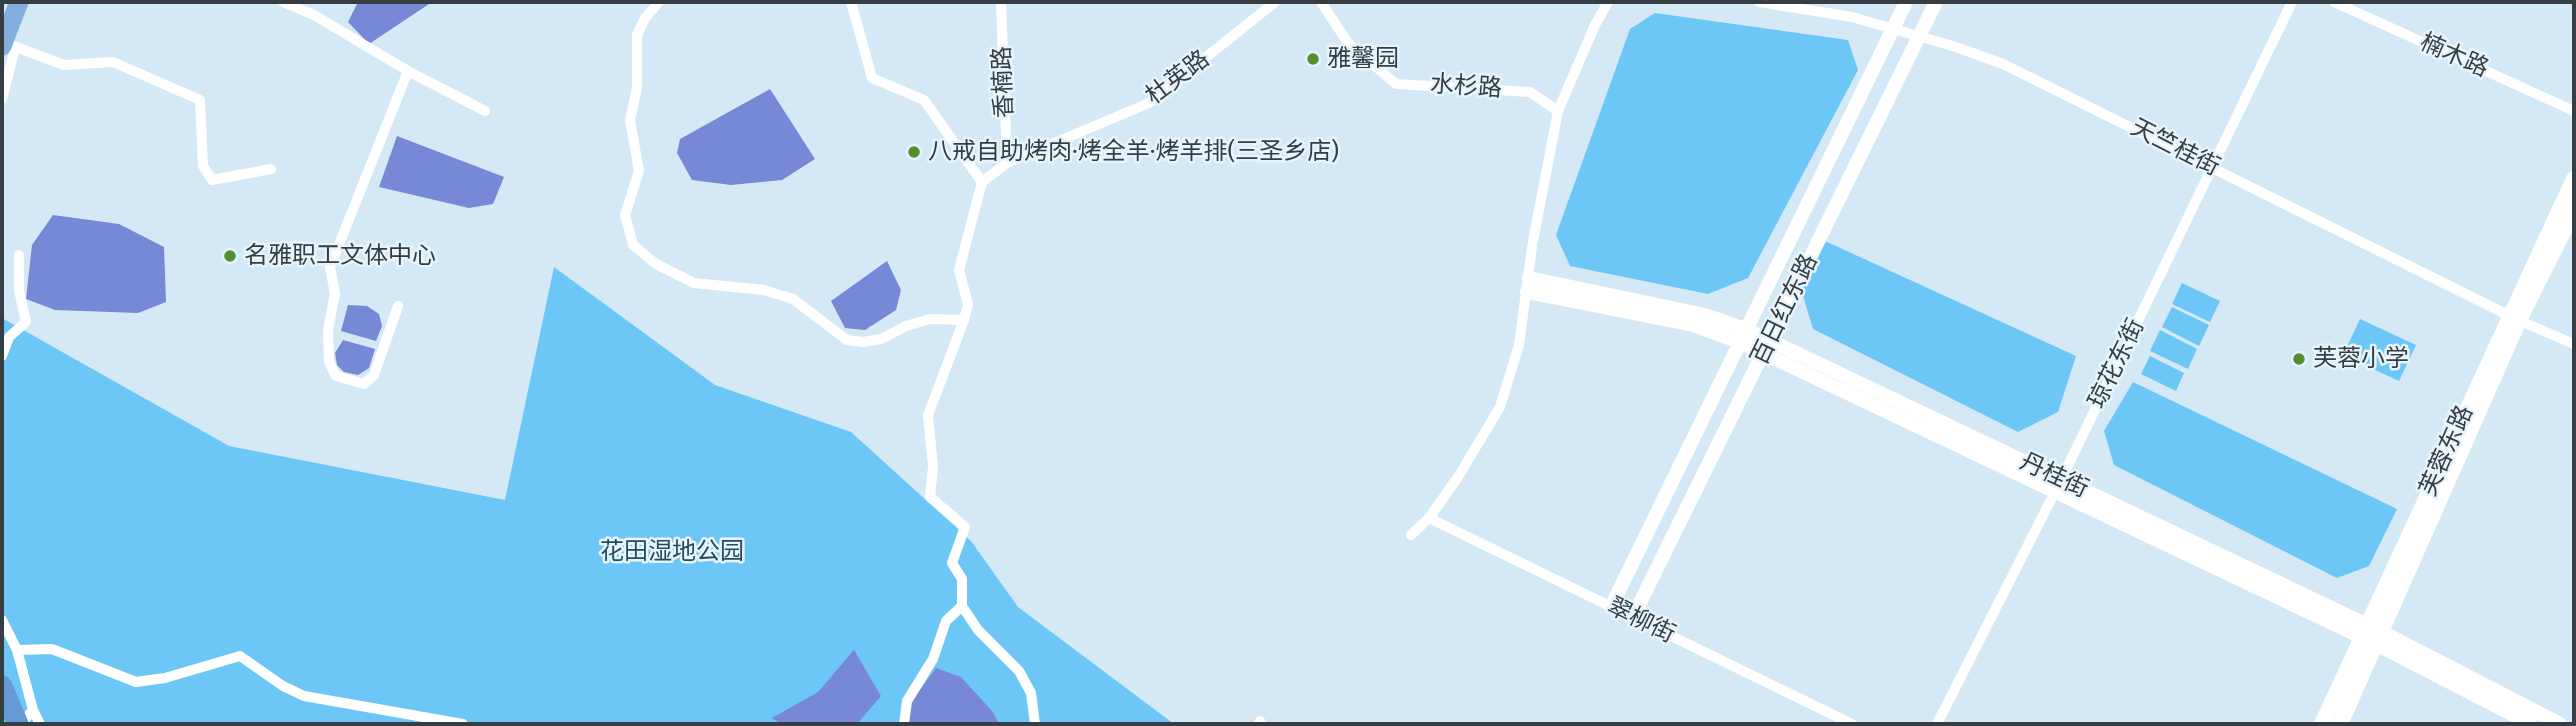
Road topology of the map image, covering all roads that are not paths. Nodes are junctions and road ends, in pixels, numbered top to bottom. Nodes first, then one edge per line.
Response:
1 (19, 2) edge
2 (283, 2) edge
3 (659, 2) edge
4 (851, 2) edge
5 (1000, 2) edge
6 (1275, 2) edge
7 (1321, 2) edge
8 (1608, 2) edge
9 (1759, 2) edge
10 (1906, 2) edge
11 (1936, 2) edge
12 (2292, 2) edge
13 (2334, 2) edge
14 (1894, 28) junction
15 (1919, 36) junction
16 (7, 45) edge
17 (408, 71) junction
18 (2, 99) edge
19 (485, 111) dead end
20 (1558, 111) junction
21 (2574, 111) edge
22 (1007, 163) junction
23 (2214, 167) junction
24 (271, 169) dead end
25 (2574, 179) edge
26 (982, 181) junction
27 (2574, 210) edge
28 (19, 255) dead end
29 (1528, 285) junction
30 (398, 306) dead end
31 (2514, 317) junction
32 (964, 320) junction
33 (1745, 337) junction
34 (2574, 344) edge
35 (1766, 347) junction
36 (2, 356) edge
37 (2058, 486) junction
38 (1429, 517) junction
39 (1411, 535) dead end
40 (962, 606) junction
41 (1611, 607) junction
42 (1633, 617) junction
43 (2, 620) edge
44 (2372, 635) junction
45 (17, 650) junction
46 (2, 686) edge
47 (21, 717) edge
48 (40, 724) edge
49 (463, 724) edge
50 (904, 724) edge
51 (1035, 724) edge
52 (1852, 724) edge
53 (1937, 724) edge
54 (2322, 724) edge
55 (2340, 724) edge
56 (2532, 724) edge
57 (2560, 724) edge

1 - 16 highway
2 - 17 street
3 - 32 street
4 - 26 street
5 - 22 street, 香楠路
6 - 22 street, 杜英路
7 - 20 street, 水杉路
8 - 20 street
9 - 14 street, 天竺桂街
10 - 14 street, 百日红东路
11 - 15 street, 百日红东路
12 - 23 street, 琼花东街
13 - 21 street, 楠木路
14 - 15 street, 天竺桂街
14 - 33 street, 百日红东路
15 - 23 street, 天竺桂街
15 - 35 street, 百日红东路
16 - 18 street
16 - 24 street
17 - 19 street
17 - 30 street
20 - 29 street
22 - 26 street, 杜英路
23 - 31 street, 天竺桂街
23 - 37 street, 琼花东街
25 - 31 main road, 芙蓉东路
26 - 32 street
27 - 31 main road, 芙蓉东路
28 - 36 street
29 - 33 street, 丹桂街
29 - 38 street
31 - 34 street, 天竺桂街
31 - 44 main road, 芙蓉东路
32 - 40 street
33 - 35 street, 丹桂街
33 - 41 street, 百日红东路
35 - 37 street, 丹桂街
35 - 42 street, 百日红东路
37 - 44 street, 丹桂街
37 - 53 street, 琼花东街
38 - 39 street
38 - 41 street, 翠柳街
40 - 50 street
40 - 51 street
41 - 42 street, 翠柳街
42 - 52 street, 翠柳街
43 - 45 street
44 - 54 main road, 芙蓉东路
44 - 55 main road, 芙蓉东路
44 - 56 street, 丹桂街
44 - 57 street, 丹桂街
45 - 47 street
45 - 49 street
46 - 47 highway
47 - 48 street

